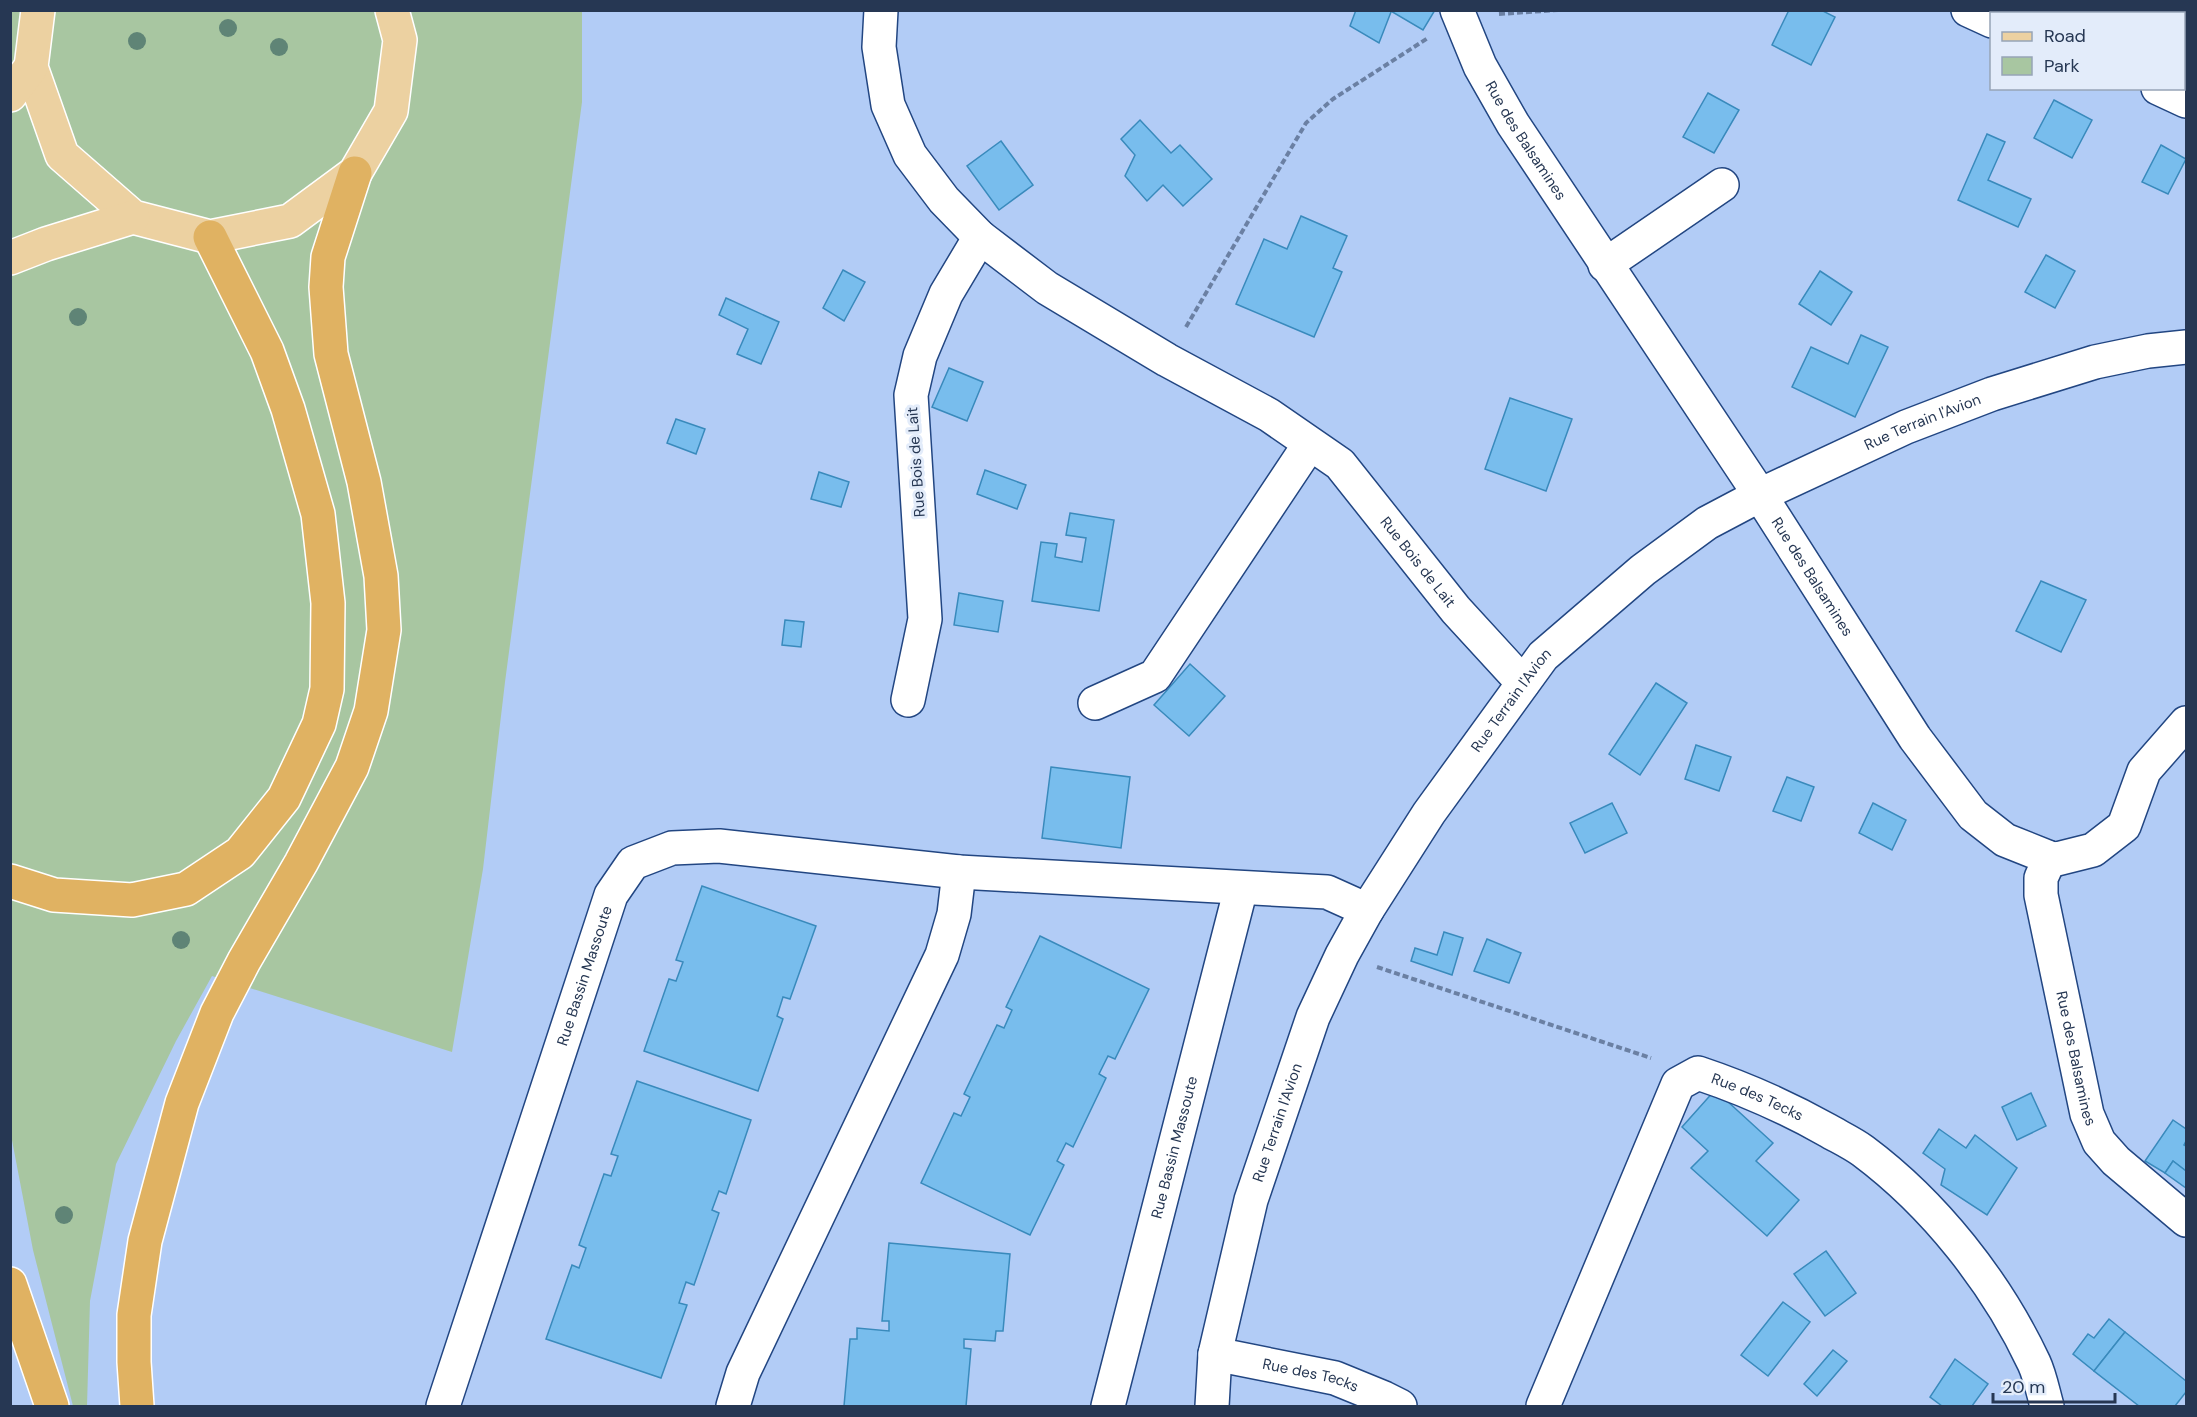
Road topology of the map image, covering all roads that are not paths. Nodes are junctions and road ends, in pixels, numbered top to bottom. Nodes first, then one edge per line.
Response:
1 (38, 10) edge
2 (392, 10) edge
3 (880, 10) edge
4 (1968, 10) edge
5 (1458, 16) edge
6 (1990, 20) edge
7 (31, 67) junction
8 (2162, 90) edge
9 (10, 94) edge
10 (2187, 101) edge
11 (355, 174) junction
12 (1722, 185) dead end
13 (133, 217) junction
14 (210, 237) junction
15 (980, 237) junction
16 (10, 258) edge
17 (1605, 265) junction
18 (2187, 347) edge
19 (1309, 445) junction
20 (1760, 495) junction
21 (1523, 683) junction
22 (908, 700) dead end
23 (1095, 703) dead end
24 (2187, 723) edge
25 (2050, 858) junction
26 (959, 872) junction
27 (10, 880) edge
28 (1241, 888) junction
29 (1367, 910) junction
30 (2187, 1220) edge
31 (10, 1284) edge
32 (1215, 1354) junction
33 (52, 1407) edge
34 (137, 1407) edge
35 (443, 1407) edge
36 (733, 1407) edge
37 (1108, 1407) edge
38 (1212, 1407) edge
39 (1400, 1407) edge
40 (1543, 1407) edge
41 (2047, 1407) edge

1 - 7 main road
2 - 11 main road
3 - 15 street, Rue Bois de Lait
4 - 6 street
5 - 17 street, Rue des Balsamines
7 - 9 main road
7 - 13 main road
8 - 10 street
11 - 14 main road
11 - 34 highway
12 - 17 street
13 - 14 main road
13 - 16 main road
14 - 27 highway
15 - 19 street, Rue Bois de Lait
15 - 22 street, Rue Bois de Lait
17 - 20 street, Rue des Balsamines
18 - 20 street, Rue Terrain l'Avion
19 - 21 street, Rue Bois de Lait
19 - 23 street
20 - 21 street, Rue Terrain l'Avion
20 - 25 street, Rue des Balsamines
21 - 29 street, Rue Terrain l'Avion
24 - 25 street
25 - 30 street, Rue des Balsamines
26 - 28 street, Rue Bassin Massoute
26 - 35 street, Rue Bassin Massoute
26 - 36 street
28 - 29 street, Rue Bassin Massoute
28 - 37 street, Rue Bassin Massoute
29 - 32 street, Rue Terrain l'Avion
31 - 33 highway
32 - 38 street, Rue Terrain l'Avion
32 - 39 street, Rue des Tecks
40 - 41 street, Rue des Tecks

